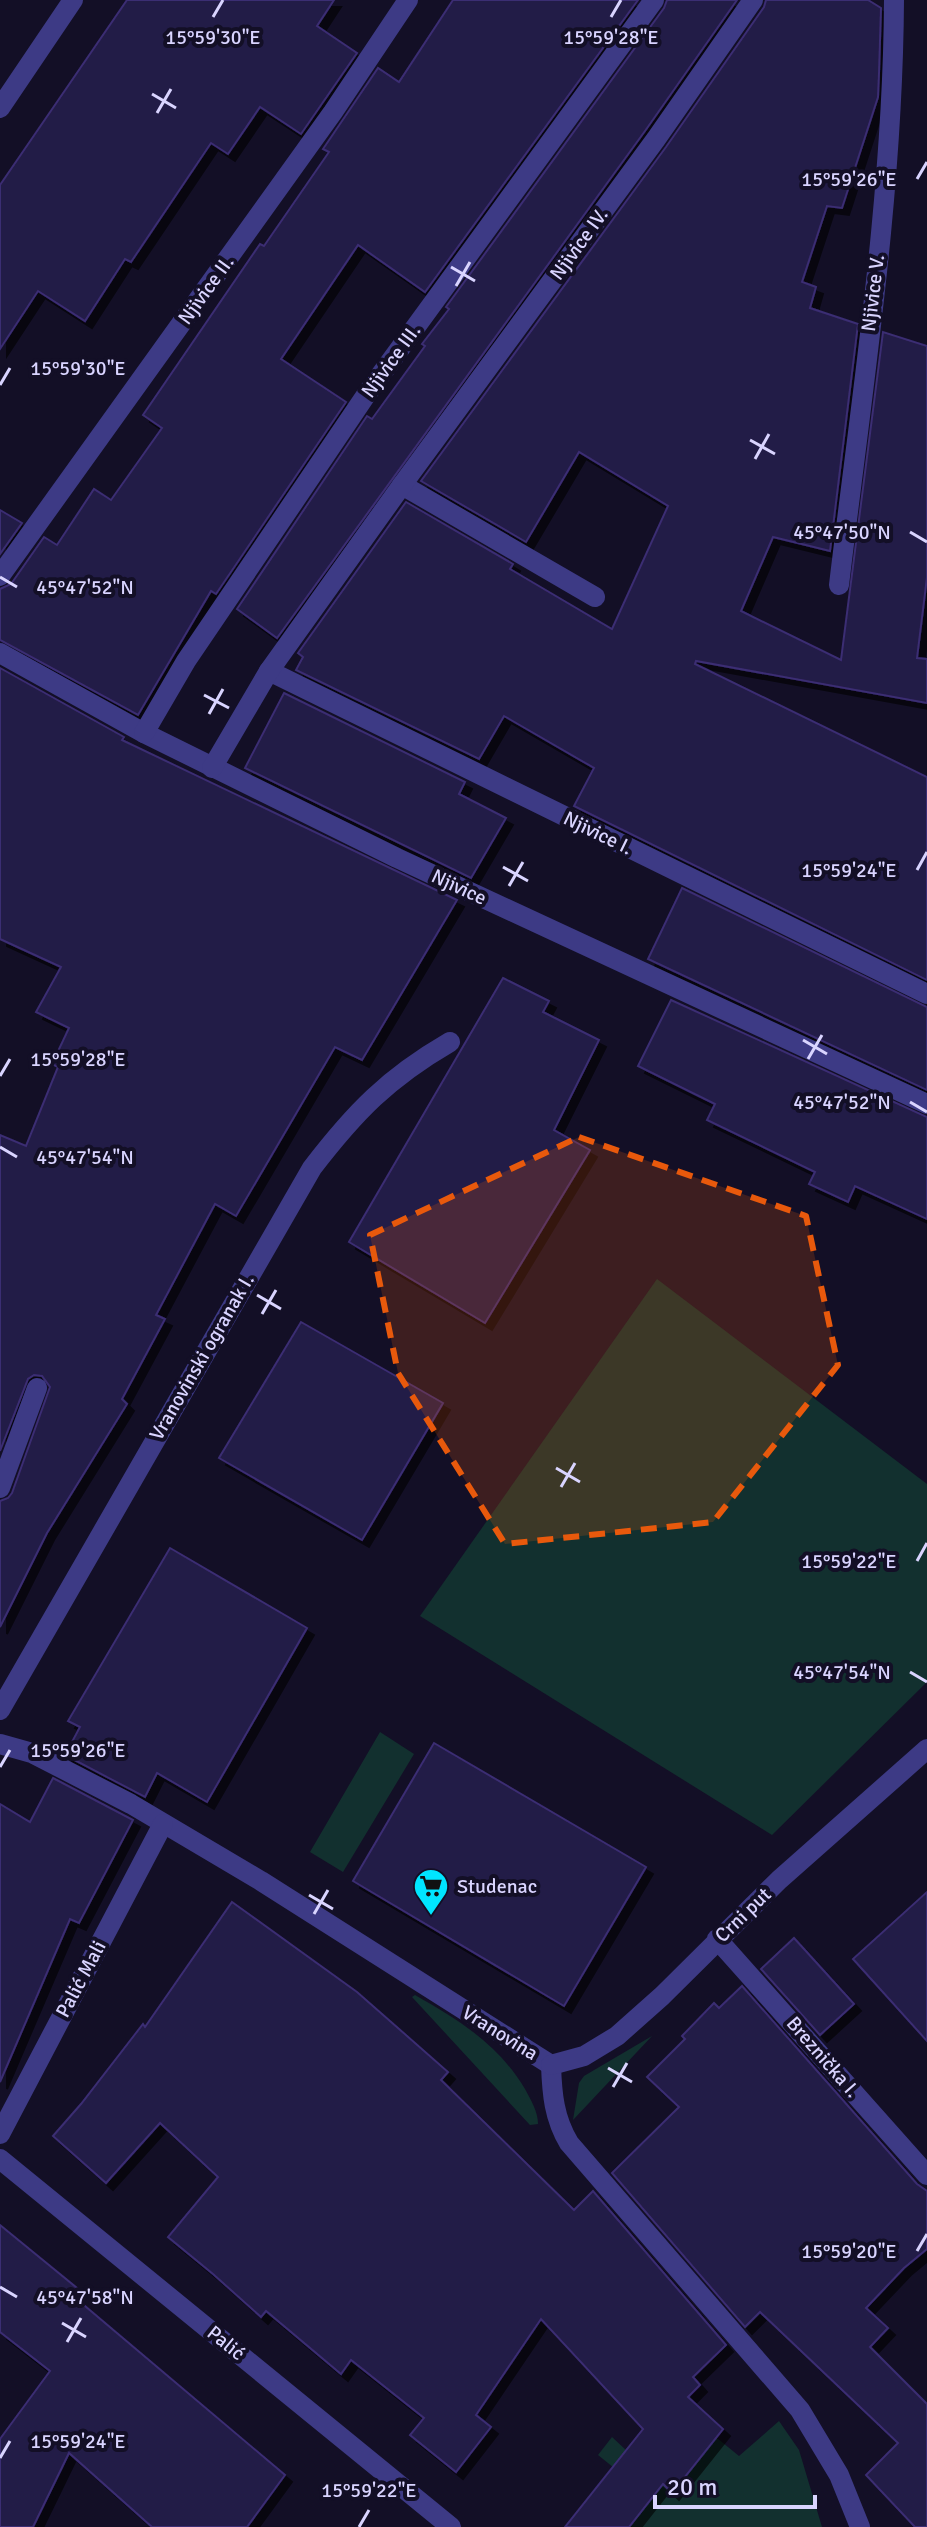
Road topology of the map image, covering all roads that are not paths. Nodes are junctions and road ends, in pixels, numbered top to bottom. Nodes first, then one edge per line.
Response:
1 (73, 0) edge
2 (408, 0) edge
3 (654, 0) edge
4 (753, 0) edge
5 (894, 0) edge
6 (0, 108) edge
7 (402, 485) junction
8 (0, 576) edge
9 (839, 585) dead end
10 (595, 597) dead end
11 (0, 653) edge
12 (269, 671) junction
13 (144, 733) junction
14 (212, 768) junction
15 (927, 994) edge
16 (450, 1042) dead end
17 (927, 1104) edge
18 (37, 1388) dead end
19 (0, 1488) edge
20 (0, 1710) edge
21 (0, 1744) edge
22 (927, 1749) edge
23 (163, 1824) junction
24 (717, 1939) junction
25 (551, 2065) junction
26 (0, 2134) edge
27 (0, 2159) edge
28 (927, 2175) edge
29 (451, 2527) edge
30 (860, 2527) edge

1 - 6 street
2 - 8 street, Njivice II.
3 - 13 street, Njivice III.
4 - 7 street, Njivice IV.
5 - 9 street, Njivice V.
7 - 10 street
7 - 12 street, Njivice IV.
11 - 13 street, Njivice
12 - 14 street, Njivice IV.
12 - 15 street, Njivice I.
13 - 14 street, Njivice
14 - 17 street, Njivice
16 - 20 street, Vranovinski ogranak I.
18 - 19 street
21 - 23 street, Vranovina
22 - 24 street, Crni put
23 - 25 street, Vranovina
23 - 26 street, Palić Mali
24 - 25 street, Crni put
24 - 28 street, Breznička I.
25 - 30 street, Vranovina
27 - 29 street, Palić

